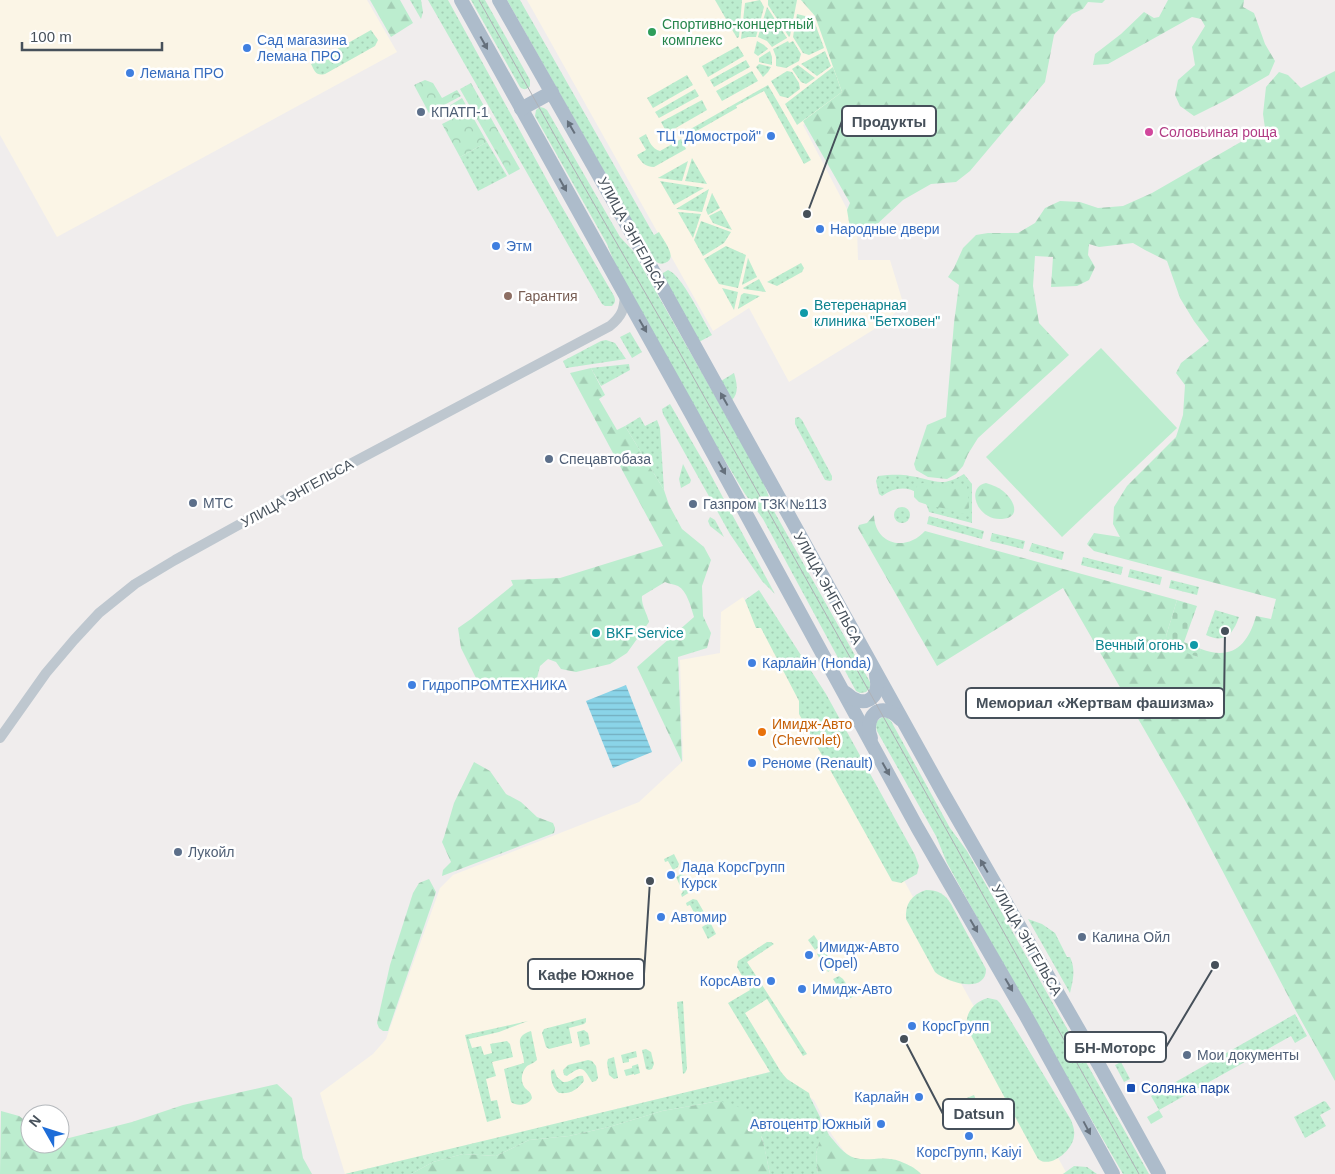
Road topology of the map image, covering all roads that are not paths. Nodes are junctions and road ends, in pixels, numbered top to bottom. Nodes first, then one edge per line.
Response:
1 (460, 0) edge
2 (499, 0) edge
3 (552, 92) junction
4 (521, 109) junction
5 (625, 295) junction
6 (870, 663) junction
7 (837, 680) junction
8 (906, 728) junction
9 (0, 738) edge
10 (875, 749) junction
11 (1113, 1174) edge
12 (1159, 1174) edge

1 -> 4 main road
2 - 3 main road, УЛИЦА ЭНГЕЛЬСА
3 - 4 main road
6 -> 3 main road, УЛИЦА ЭНГЕЛЬСА
4 -> 5 main road
5 -> 7 main road
5 - 9 street, УЛИЦА ЭНГЕЛЬСА
6 - 7 main road
6 - 8 main road, УЛИЦА ЭНГЕЛЬСА
7 - 10 main road
8 - 10 main road
12 -> 8 main road, УЛИЦА ЭНГЕЛЬСА
10 -> 11 main road

